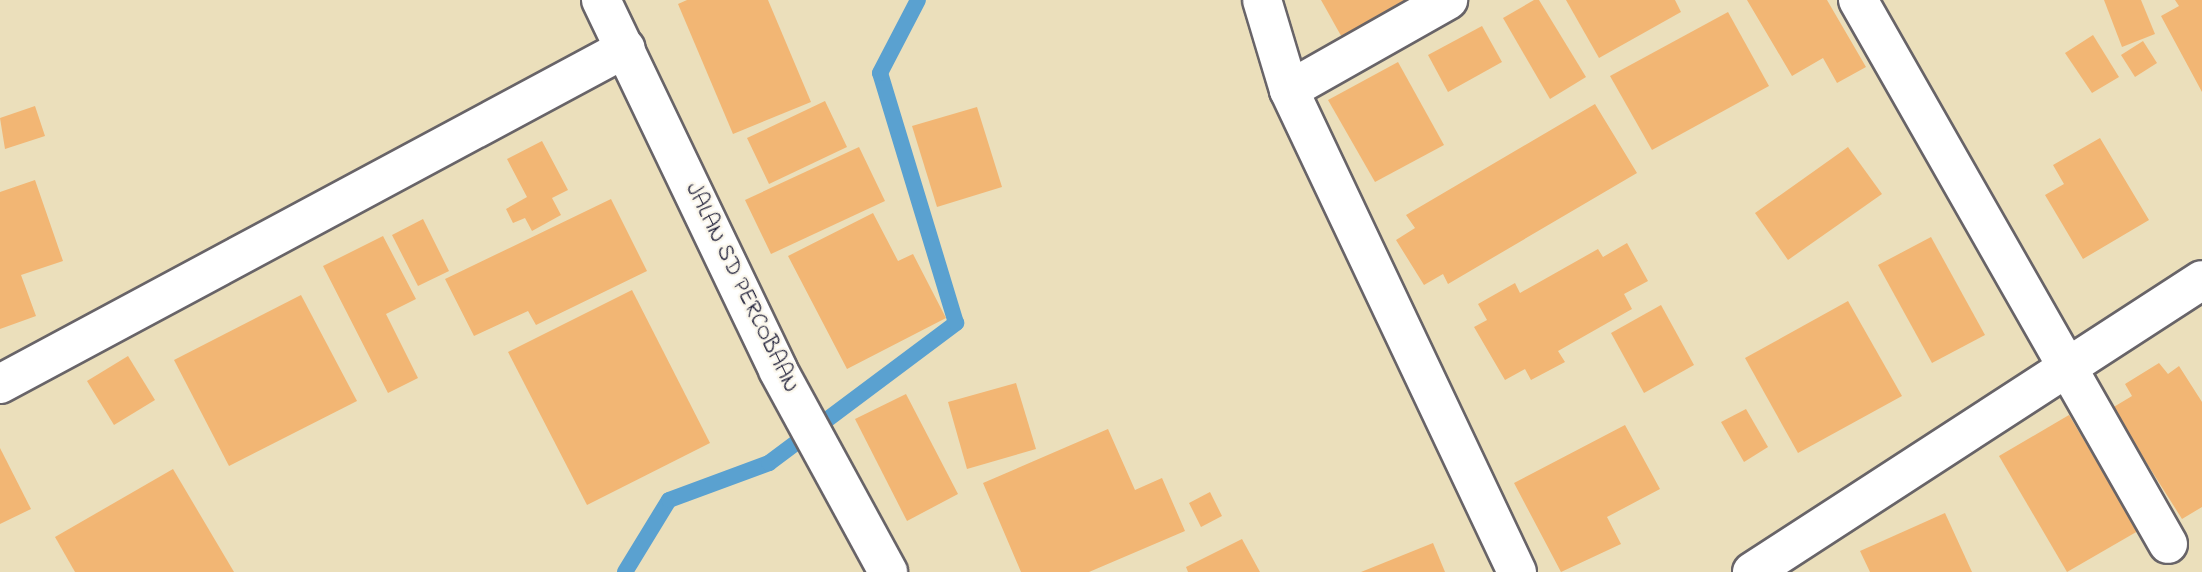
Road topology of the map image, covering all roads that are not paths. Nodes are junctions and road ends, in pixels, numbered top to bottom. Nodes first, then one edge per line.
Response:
1 (601, 0) edge
2 (1262, 0) edge
3 (1448, 0) edge
4 (1858, 0) edge
5 (626, 48) junction
6 (1289, 90) junction
7 (2202, 279) edge
8 (2066, 371) junction
9 (0, 383) edge
10 (2168, 544) dead end
11 (888, 572) edge
12 (1517, 572) edge
13 (1752, 572) edge

1 - 5 street, JALAN SD PERCOBAAN
2 - 6 street
3 - 6 street
4 - 8 street
5 - 9 street
5 - 11 street, JALAN SD PERCOBAAN
6 - 12 street
7 - 8 street
8 - 10 street
8 - 13 street

